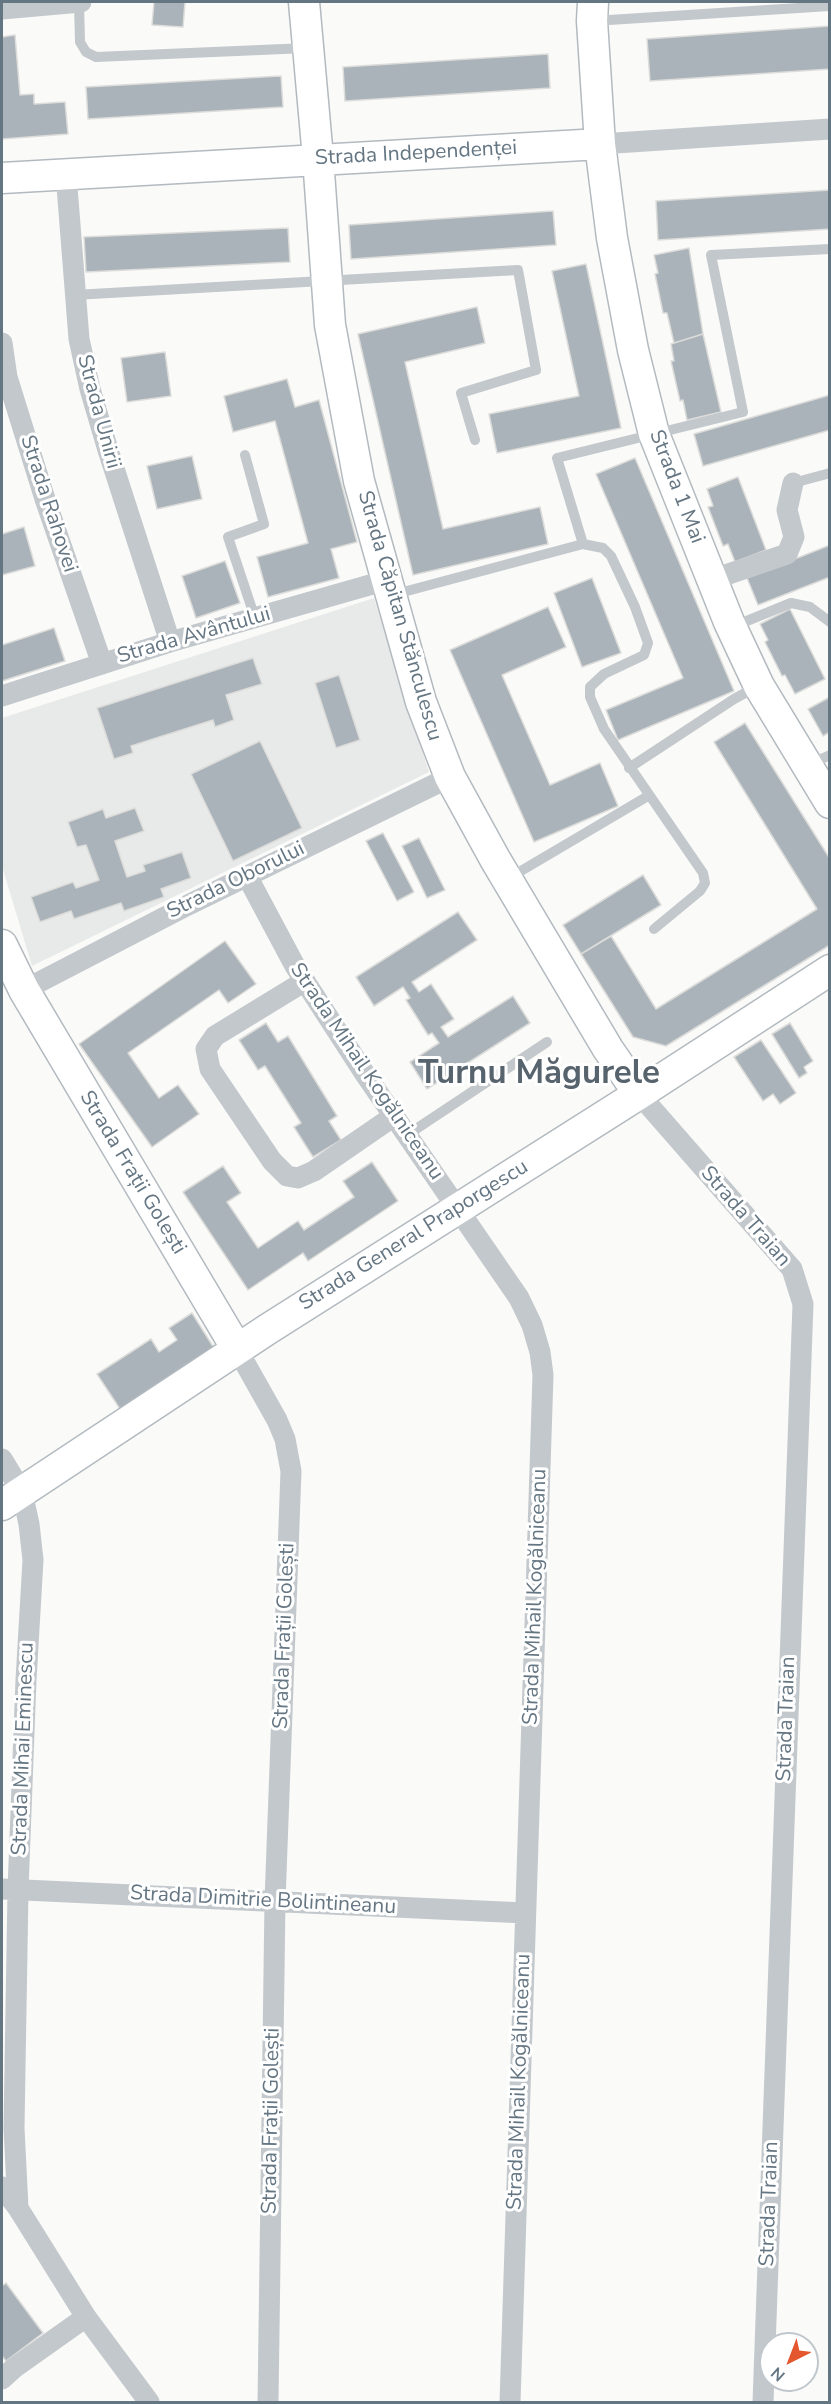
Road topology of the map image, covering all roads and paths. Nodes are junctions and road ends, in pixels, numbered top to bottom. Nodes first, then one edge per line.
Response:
1 (80, 2) edge
2 (304, 2) edge
3 (830, 6) edge
4 (2, 9) edge
5 (592, 11) edge
6 (308, 48) junction
7 (830, 129) edge
8 (600, 144) junction
9 (318, 158) junction
10 (66, 174) junction
11 (2, 178) edge
12 (830, 249) edge
13 (327, 282) junction
14 (74, 295) junction
15 (2, 343) edge
16 (654, 434) junction
17 (475, 440) dead end
18 (245, 455) dead end
19 (830, 472) edge
20 (793, 483) joint
21 (583, 543) junction
22 (711, 580) junction
23 (389, 588) junction
24 (255, 618) junction
25 (830, 622) edge
26 (731, 627) junction
27 (170, 642) junction
28 (102, 664) junction
29 (759, 686) junction
30 (2, 696) edge
31 (818, 761) edge
32 (629, 768) junction
33 (450, 777) junction
34 (648, 796) junction
35 (830, 804) edge
36 (246, 876) junction
37 (506, 879) junction
38 (654, 929) dead end
39 (2, 945) edge
40 (830, 970) edge
41 (305, 981) junction
42 (24, 990) junction
43 (547, 1042) dead end
44 (639, 1094) junction
45 (394, 1116) junction
46 (407, 1135) junction
47 (457, 1208) junction
48 (237, 1349) junction
49 (2, 1458) edge
50 (12, 1499) edge
51 (10, 1889) edge
52 (275, 1901) junction
53 (525, 1913) junction
54 (2, 2187) edge
55 (18, 2208) junction
56 (86, 2317) junction
57 (2, 2379) edge
58 (148, 2403) edge
59 (268, 2403) edge
60 (510, 2403) edge
61 (763, 2403) edge

1 - 4 street
1 - 6 lane
2 - 6 street, Strada Căpitan Stănculescu
3 - 5 lane
5 - 8 street, Strada 1 Mai
6 - 9 street, Strada Căpitan Stănculescu
7 - 8 street, Strada Independenței
8 - 9 street, Strada Independenței
8 - 16 street, Strada 1 Mai
9 - 10 street, Strada Independenței
9 - 13 street, Strada Căpitan Stănculescu
10 - 11 street, Strada Independenței
10 - 14 street, Strada Unirii
12 - 16 lane
13 - 14 lane
13 - 17 lane
13 - 23 street, Strada Căpitan Stănculescu
14 - 27 street, Strada Unirii
15 - 28 street, Strada Rahovei
16 - 21 lane
16 - 22 street, Strada 1 Mai
18 - 24 lane
19 - 20 lane
20 - 22 street
21 - 23 lane
21 - 32 lane
22 - 26 street, Strada 1 Mai
23 - 24 street, Strada Avântului
23 - 33 street, Strada Căpitan Stănculescu
24 - 27 street, Strada Avântului
25 - 26 lane
26 - 29 street, Strada 1 Mai
27 - 28 street, Strada Avântului
28 - 30 street, Strada Avântului
29 - 31 street, Strada 1 Mai
29 - 32 lane
31 - 35 street, Strada 1 Mai
32 - 34 lane
33 - 36 street, Strada Oborului
33 - 37 street, Strada Căpitan Stănculescu
34 - 37 lane
34 - 38 lane
36 - 41 street, Strada Mihail Kogălniceanu
36 - 42 street, Strada Oborului
37 - 44 street, Strada Căpitan Stănculescu
39 - 42 street, Strada Frații Golești
40 - 44 street, Strada General Praporgescu
41 - 45 street, Strada Mihail Kogălniceanu
41 - 45 street
42 - 48 street, Strada Frații Golești
43 - 46 lane
44 - 47 street, Strada General Praporgescu
44 - 61 street, Strada Traian
45 - 46 street, Strada Mihail Kogălniceanu
46 - 47 street, Strada Mihail Kogălniceanu
47 - 48 street, Strada General Praporgescu
47 - 53 street, Strada Mihail Kogălniceanu
48 - 50 street, Strada General Praporgescu
48 - 52 street, Strada Frații Golești
49 - 50 street, Strada Mihai Eminescu
50 - 51 street, Strada Mihai Eminescu
51 - 52 street, Strada Dimitrie Bolintineanu
51 - 55 street, Strada Mihai Eminescu
52 - 53 street, Strada Dimitrie Bolintineanu
52 - 59 street, Strada Frații Golești
53 - 60 street, Strada Mihail Kogălniceanu
54 - 55 street
55 - 56 street, Strada Mihai Eminescu
56 - 57 street
56 - 58 street, Strada Mihai Eminescu

